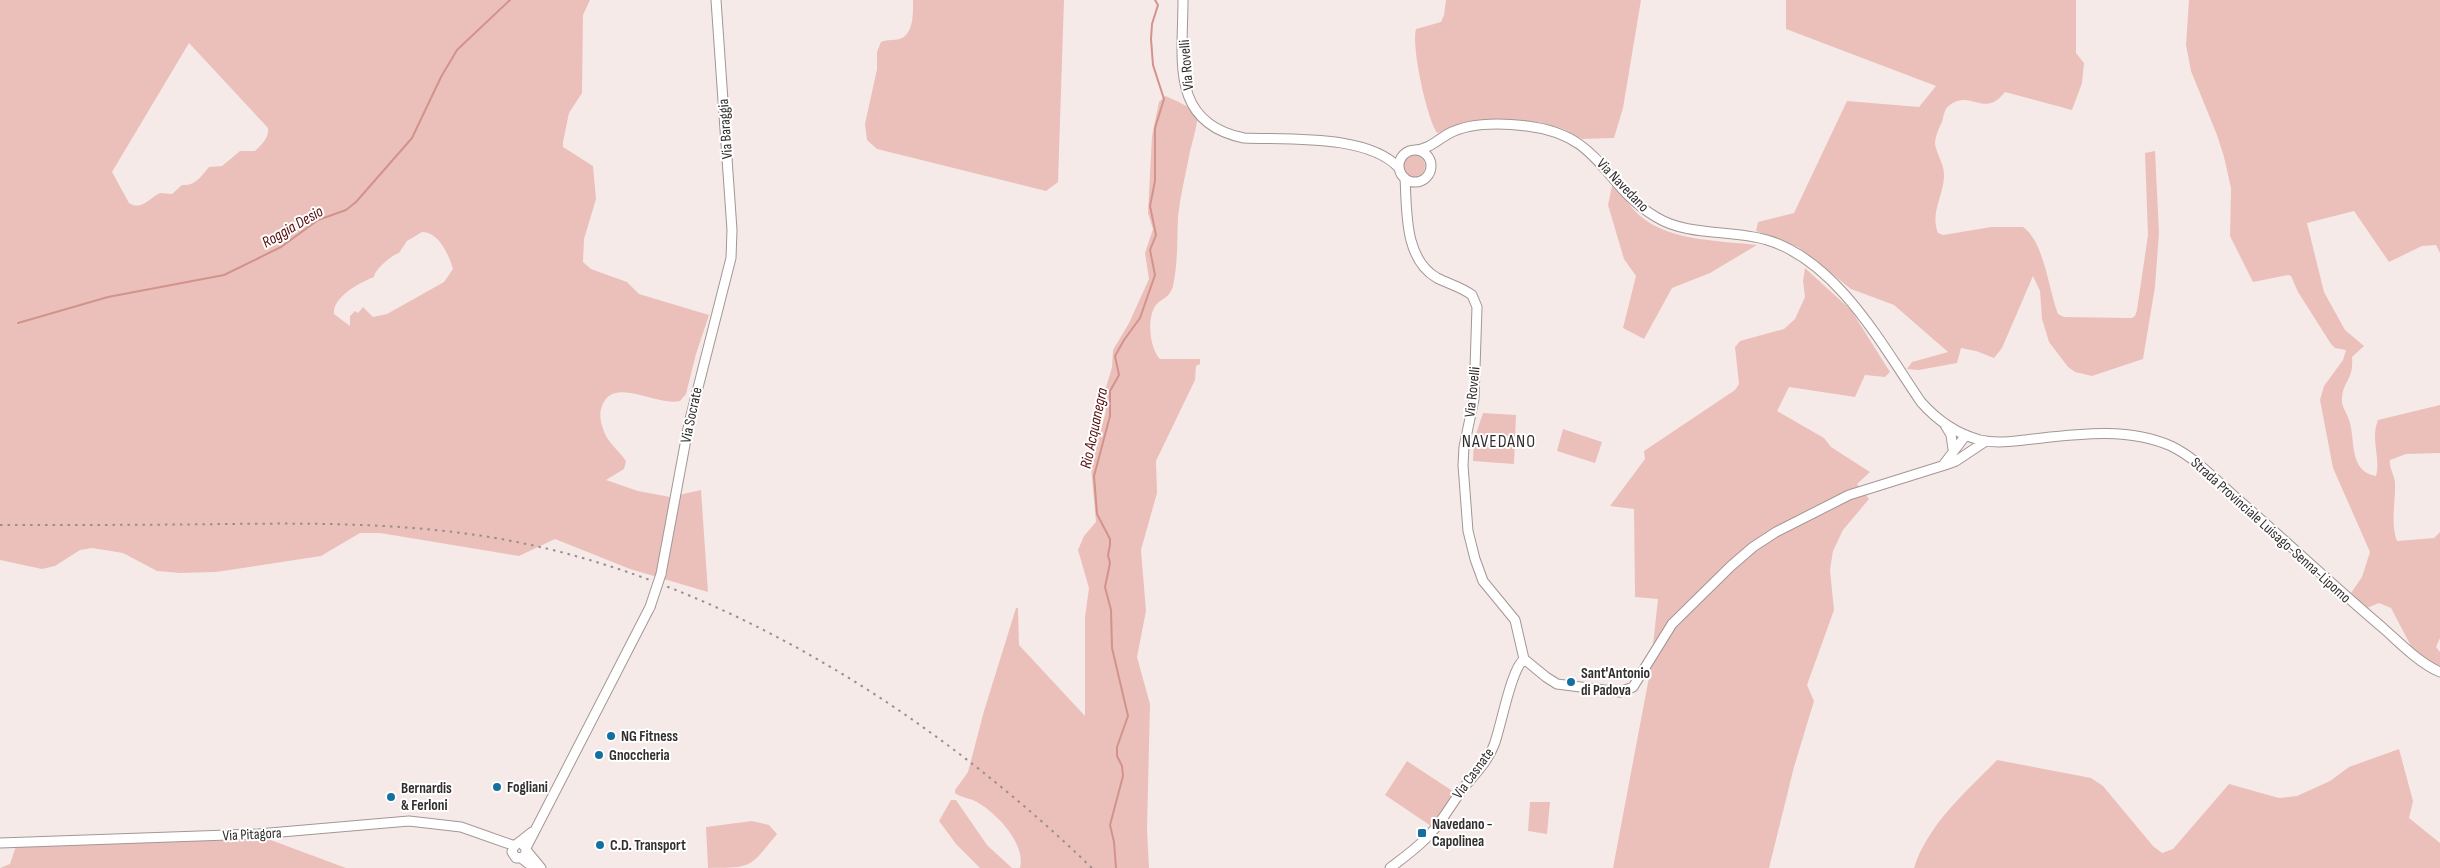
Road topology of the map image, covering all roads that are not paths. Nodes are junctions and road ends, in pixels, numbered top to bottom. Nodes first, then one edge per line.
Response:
1 (716, 0) edge
2 (1184, 0) edge
3 (1442, 138) junction
4 (1410, 152) junction
5 (1383, 155) junction
6 (1430, 164) junction
7 (1399, 168) junction
8 (1405, 178) junction
9 (1419, 181) junction
10 (1406, 201) junction
11 (731, 258) joint
12 (1944, 423) junction
13 (1966, 434) junction
14 (1986, 441) junction
15 (1953, 449) junction
16 (1966, 453) junction
17 (1940, 466) junction
18 (1524, 658) junction
19 (2440, 672) edge
20 (0, 843) edge
21 (520, 850) junction
22 (534, 868) edge
23 (541, 868) edge
24 (1390, 868) edge

1 - 11 street, Via Baraggia
2 - 5 street, Via Rovelli
3 - 4 street, Via Navedano
3 - 6 street
3 - 12 street, Via Navedano
4 - 5 street, Via Rovelli
4 - 6 street
4 - 7 street
5 - 7 street, Via Rovelli
6 - 9 street
7 - 8 street
8 - 9 street
8 - 10 street, Via Rovelli
9 - 10 street
10 - 18 street, Via Rovelli
11 - 21 street, Via Socrate, bridge
12 - 13 street
12 - 15 street
13 - 14 street
13 - 15 street
13 - 16 street
14 - 16 street
14 - 19 street, Strada Provinciale Luisago-Senna-Lipomo
15 - 17 street
16 - 17 street
17 - 18 street
18 - 24 street, Via Casnate
20 - 21 street, Via Pitagora
21 - 22 street, Via Pitagora
21 - 23 street

